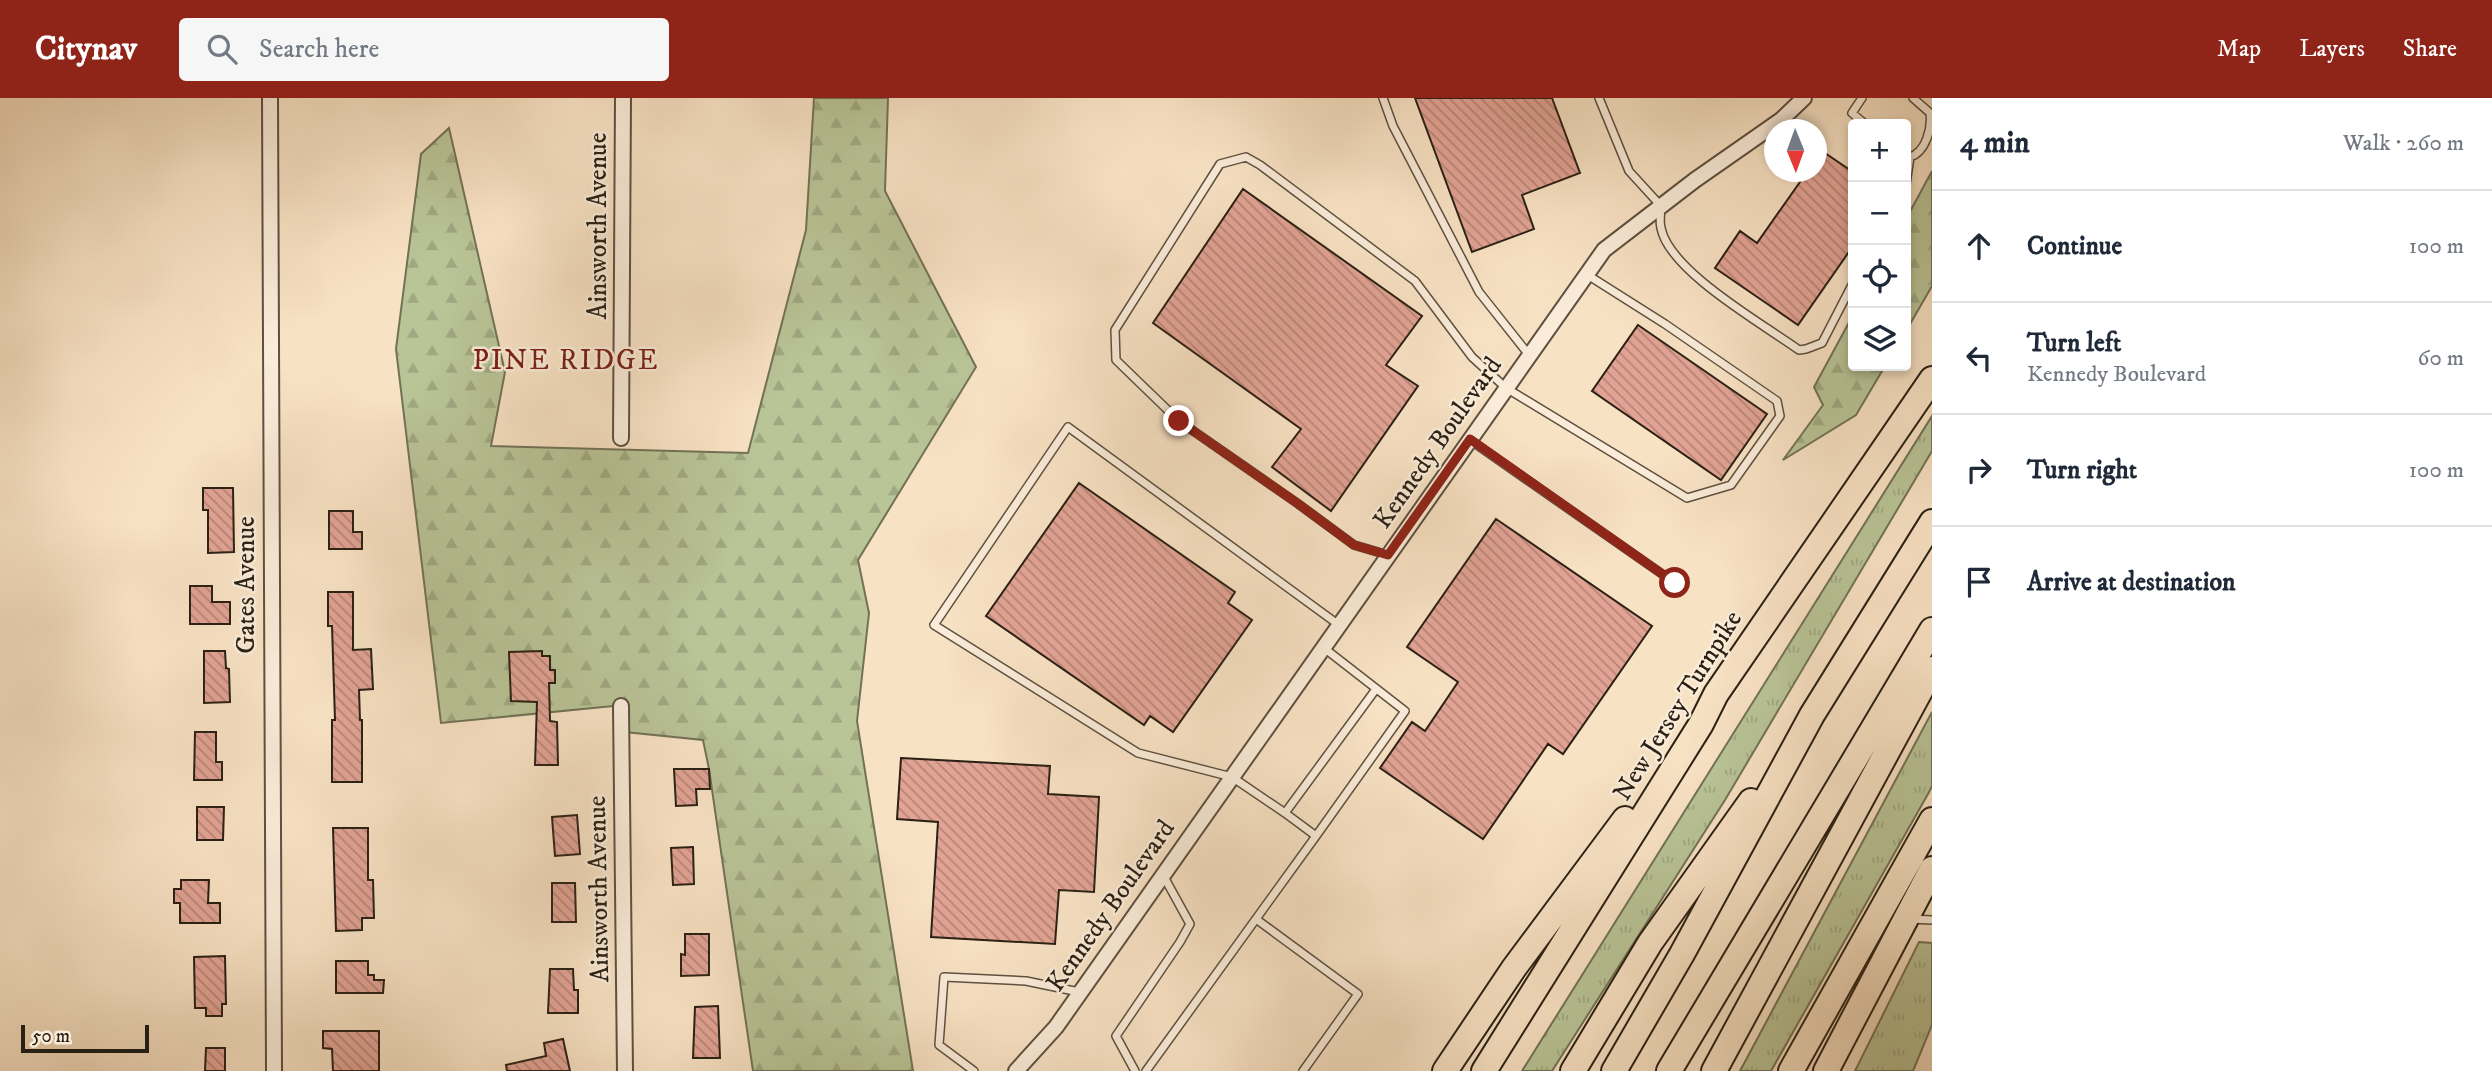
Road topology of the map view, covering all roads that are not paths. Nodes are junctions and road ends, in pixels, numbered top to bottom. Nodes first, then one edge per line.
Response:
1 (270, 98) edge
2 (623, 98) edge
3 (1383, 98) edge
4 (1600, 98) edge
5 (1804, 98) edge
6 (1862, 98) edge
7 (1913, 98) edge
8 (1859, 119) edge
9 (1911, 156) edge
10 (1661, 206) junction
11 (1586, 274) junction
12 (1848, 293) edge
13 (1529, 355) junction
14 (1932, 379) edge
15 (1506, 388) junction
16 (621, 438) dead end
17 (1470, 439) junction
18 (1932, 522) edge
19 (1388, 555) junction
20 (1675, 583) dead end
21 (1339, 625) junction
22 (1932, 630) edge
23 (1323, 648) junction
24 (1932, 669) edge
25 (1376, 689) junction
26 (1716, 694) junction
27 (621, 706) dead end
28 (1812, 715) junction
29 (1232, 777) junction
30 (1284, 813) junction
31 (1932, 820) edge
32 (1316, 836) junction
33 (1932, 869) edge
34 (1163, 875) junction
35 (1256, 919) junction
36 (1906, 919) junction
37 (1932, 920) edge
38 (1080, 993) junction
39 (274, 1071) edge
40 (625, 1071) edge
41 (974, 1071) edge
42 (1016, 1071) edge
43 (1135, 1071) edge
44 (1146, 1071) edge
45 (1303, 1071) edge
46 (1445, 1071) edge
47 (1484, 1071) edge
48 (1573, 1071) edge
49 (1614, 1071) edge
50 (1669, 1071) edge
51 (1714, 1071) edge
52 (1791, 1071) edge
53 (1826, 1071) edge

1 - 39 street, Gates Avenue
2 - 16 street, Ainsworth Avenue
3 - 13 lane
4 - 10 lane
5 - 10 street, Kennedy Boulevard
6 - 8 lane
7 - 9 lane
10 - 11 street, Kennedy Boulevard
10 - 12 lane
11 - 13 street, Kennedy Boulevard
11 - 15 lane
13 - 15 street, Kennedy Boulevard
14 - 26 highway, New Jersey Turnpike
15 - 17 street, Kennedy Boulevard
15 - 19 lane
17 - 19 street, Kennedy Boulevard
17 - 20 lane
18 - 28 highway
19 - 21 street, Kennedy Boulevard
21 - 23 street, Kennedy Boulevard
21 - 29 lane
22 - 50 highway
23 - 25 lane
23 - 29 street, Kennedy Boulevard
24 - 51 highway
25 - 30 lane
25 - 32 lane
26 - 46 highway
26 - 47 highway, New Jersey Turnpike
27 - 40 street, Ainsworth Avenue
28 - 48 highway
28 - 49 highway
29 - 30 lane
29 - 34 street, Kennedy Boulevard
30 - 32 lane
31 - 52 highway
32 - 35 lane
33 - 36 highway
34 - 38 street, Kennedy Boulevard
34 - 43 lane
35 - 44 lane
35 - 45 lane
36 - 37 lane
36 - 53 highway
38 - 41 lane
38 - 42 street, Kennedy Boulevard

